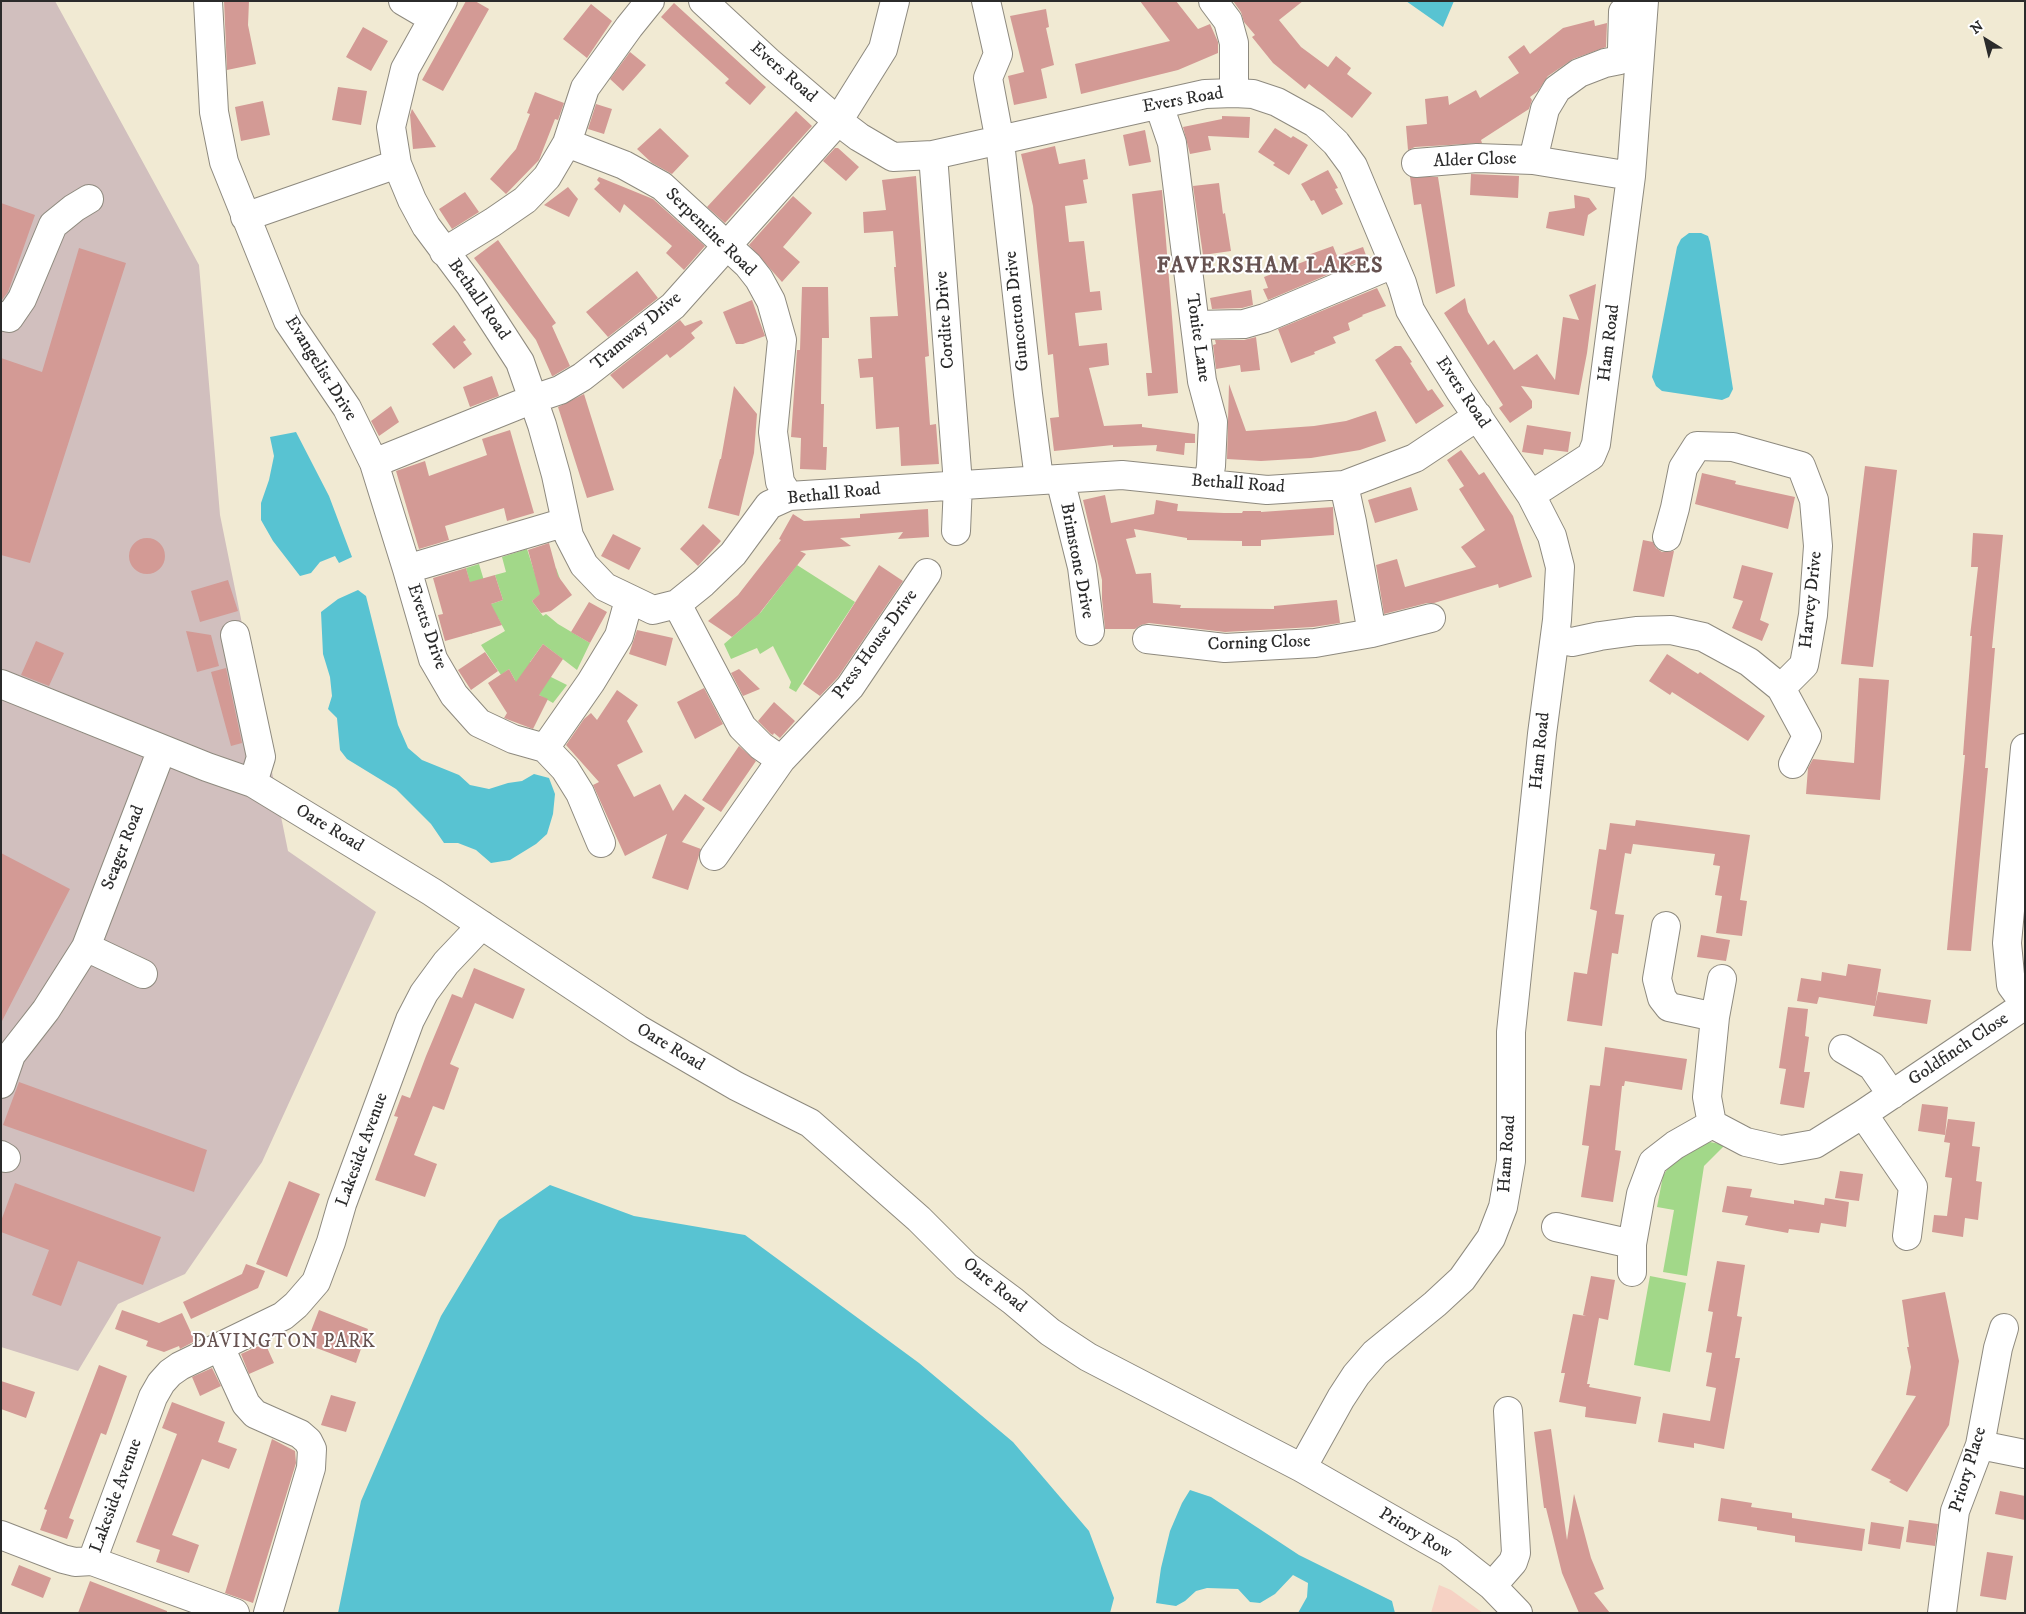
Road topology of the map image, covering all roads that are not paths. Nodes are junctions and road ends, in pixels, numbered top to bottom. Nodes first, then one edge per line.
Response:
1 (208, 1) edge
2 (403, 1) edge
3 (650, 1) edge
4 (703, 1) edge
5 (895, 1) edge
6 (986, 1) edge
7 (1213, 1) edge
8 (1634, 7) edge
9 (437, 9) edge
10 (1234, 93) junction
11 (1159, 105) junction
12 (838, 121) junction
13 (1000, 142) junction
14 (567, 143) junction
15 (933, 155) junction
16 (1533, 160) junction
17 (1416, 163) dead end
18 (397, 164) junction
19 (1631, 176) junction
20 (89, 199) dead end
21 (245, 217) junction
22 (727, 246) junction
23 (444, 252) junction
24 (1393, 264) junction
25 (1, 316) edge
26 (1195, 325) junction
27 (533, 399) junction
28 (1478, 416) junction
29 (374, 464) junction
30 (958, 484) junction
31 (1208, 484) junction
32 (1344, 484) junction
33 (1051, 485) junction
34 (1531, 495) junction
35 (789, 496) junction
36 (566, 522) junction
37 (956, 531) dead end
38 (1667, 537) dead end
39 (406, 569) junction
40 (927, 573) dead end
41 (630, 600) junction
42 (677, 604) junction
43 (1431, 618) dead end
44 (1090, 631) dead end
45 (1372, 633) junction
46 (235, 635) dead end
47 (1555, 639) junction
48 (1147, 640) dead end
49 (1, 684) edge
50 (1781, 688) junction
51 (545, 748) junction
52 (2025, 748) edge
53 (162, 749) junction
54 (781, 760) junction
55 (1793, 764) dead end
56 (253, 783) junction
57 (2021, 838) edge
58 (601, 843) dead end
59 (714, 856) dead end
60 (482, 925) junction
61 (1666, 926) dead end
62 (86, 947) junction
63 (143, 974) dead end
64 (1722, 979) dead end
65 (2025, 1004) edge
66 (1715, 1017) junction
67 (1843, 1049) dead end
68 (1, 1084) edge
69 (1892, 1095) junction
70 (1863, 1114) junction
71 (1712, 1124) junction
72 (1556, 1227) dead end
73 (1907, 1236) dead end
74 (1632, 1244) junction
75 (1632, 1272) dead end
76 (2004, 1328) dead end
77 (220, 1347) junction
78 (1508, 1411) dead end
79 (1980, 1445) junction
80 (2025, 1454) edge
81 (1302, 1468) junction
82 (1, 1535) edge
83 (92, 1561) junction
84 (1492, 1586) junction
85 (235, 1613) edge
86 (268, 1613) edge
87 (1518, 1613) edge
88 (1942, 1613) edge

1 - 21 street, Evangelist Drive
2 - 9 street
3 - 14 street
4 - 12 street, Evers Road
5 - 12 street, Tramway Drive
6 - 13 street, Guncotton Drive
7 - 10 street
8 - 16 street, Alder Close
8 - 19 street, Ham Road
9 - 18 street, Bethall Road
10 - 11 street, Evers Road
10 - 24 street, Evers Road
11 - 13 street, Evers Road
11 - 26 street, Tonite Lane
12 - 15 street, Evers Road
12 - 22 street, Tramway Drive
13 - 15 street, Evers Road
13 - 33 street, Guncotton Drive
14 - 22 street, Serpentine Road
14 - 23 street
15 - 30 street, Cordite Drive
16 - 17 street, Alder Close
16 - 19 street, Alder Close
18 - 21 street
18 - 23 street, Bethall Road
19 - 34 street, Ham Road
20 - 25 street
21 - 29 street, Evangelist Drive
22 - 27 street, Tramway Drive
22 - 35 street, Serpentine Road
23 - 27 street, Bethall Road
24 - 26 street
24 - 28 street, Evers Road
26 - 31 street, Tonite Lane
27 - 29 street
27 - 36 street, Bethall Road
28 - 32 street, Bethall Road
28 - 34 street, Evers Road
29 - 39 street, Evangelist Drive
30 - 33 street, Bethall Road
30 - 35 street, Bethall Road
30 - 37 street, Cordite Drive
31 - 32 street, Bethall Road
31 - 33 street, Bethall Road
32 - 45 street
33 - 44 street, Brimstone Drive
34 - 47 street, Ham Road
35 - 42 street, Bethall Road
36 - 39 street
36 - 41 street, Bethall Road
38 - 50 street, Harvey Drive
39 - 51 street, Evetts Drive
40 - 54 street, Press House Drive
41 - 42 street, Bethall Road
41 - 51 street
42 - 54 street
43 - 45 street, Corning Close
45 - 48 street, Corning Close
46 - 56 street
47 - 50 street
47 - 81 street, Ham Road
49 - 53 street, Oare Road
50 - 55 street
51 - 58 street
52 - 57 street
53 - 56 street, Oare Road
53 - 62 street, Seager Road
54 - 59 street, Press House Drive
56 - 60 street, Oare Road
57 - 65 street
60 - 77 street, Lakeside Avenue
60 - 81 street, Oare Road
61 - 66 street
62 - 63 street
62 - 68 street, Seager Road
64 - 66 street
65 - 69 street, Goldfinch Close
66 - 71 street
67 - 69 street, Goldfinch Close
69 - 70 street, Goldfinch Close
70 - 71 street, Goldfinch Close
70 - 73 street
71 - 74 street
72 - 74 street
74 - 75 street
76 - 79 street, Priory Place
77 - 83 street, Lakeside Avenue
77 - 86 street
78 - 84 street
79 - 80 street
79 - 88 street, Priory Place
81 - 84 street, Priory Row
82 - 83 street
83 - 85 street, Lakeside Avenue
84 - 87 street, Priory Row

